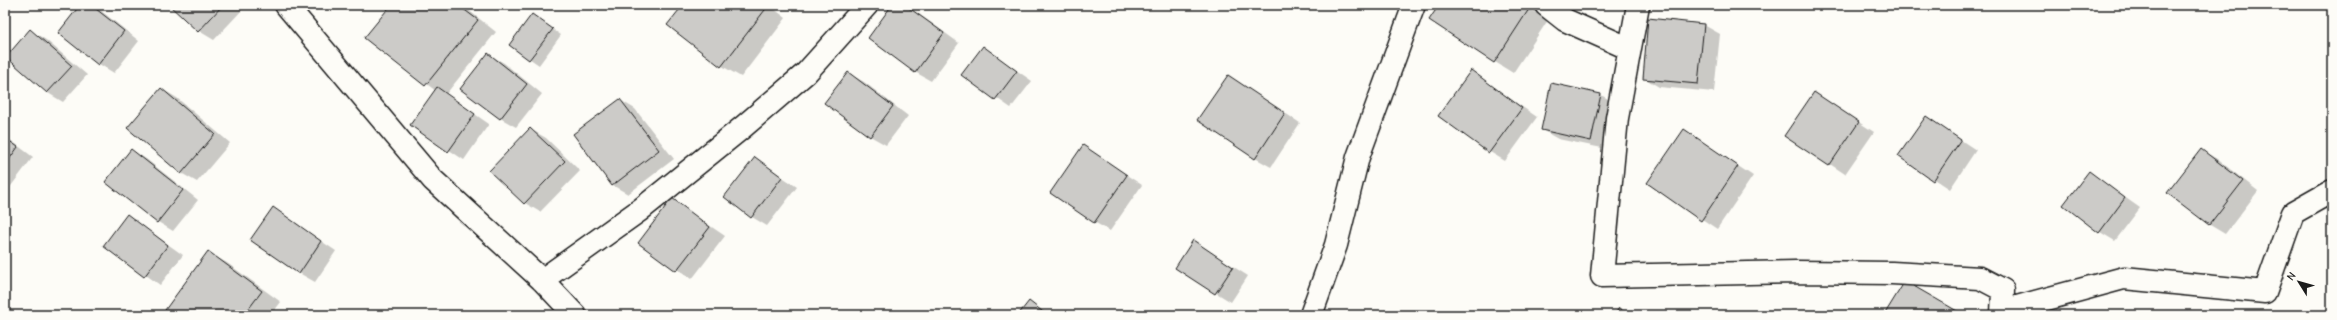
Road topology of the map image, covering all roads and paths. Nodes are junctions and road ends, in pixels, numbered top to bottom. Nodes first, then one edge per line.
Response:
1 (286, 5) edge
2 (867, 5) edge
3 (1414, 5) edge
4 (1546, 5) edge
5 (1638, 5) edge
6 (1630, 49) junction
7 (2332, 190) edge
8 (542, 280) junction
9 (2002, 313) edge
10 (575, 315) edge
11 (1311, 315) edge

1 - 8 street
2 - 8 street
3 - 11 street
4 - 6 street
5 - 6 street
6 - 9 street
7 - 9 street
8 - 10 street

